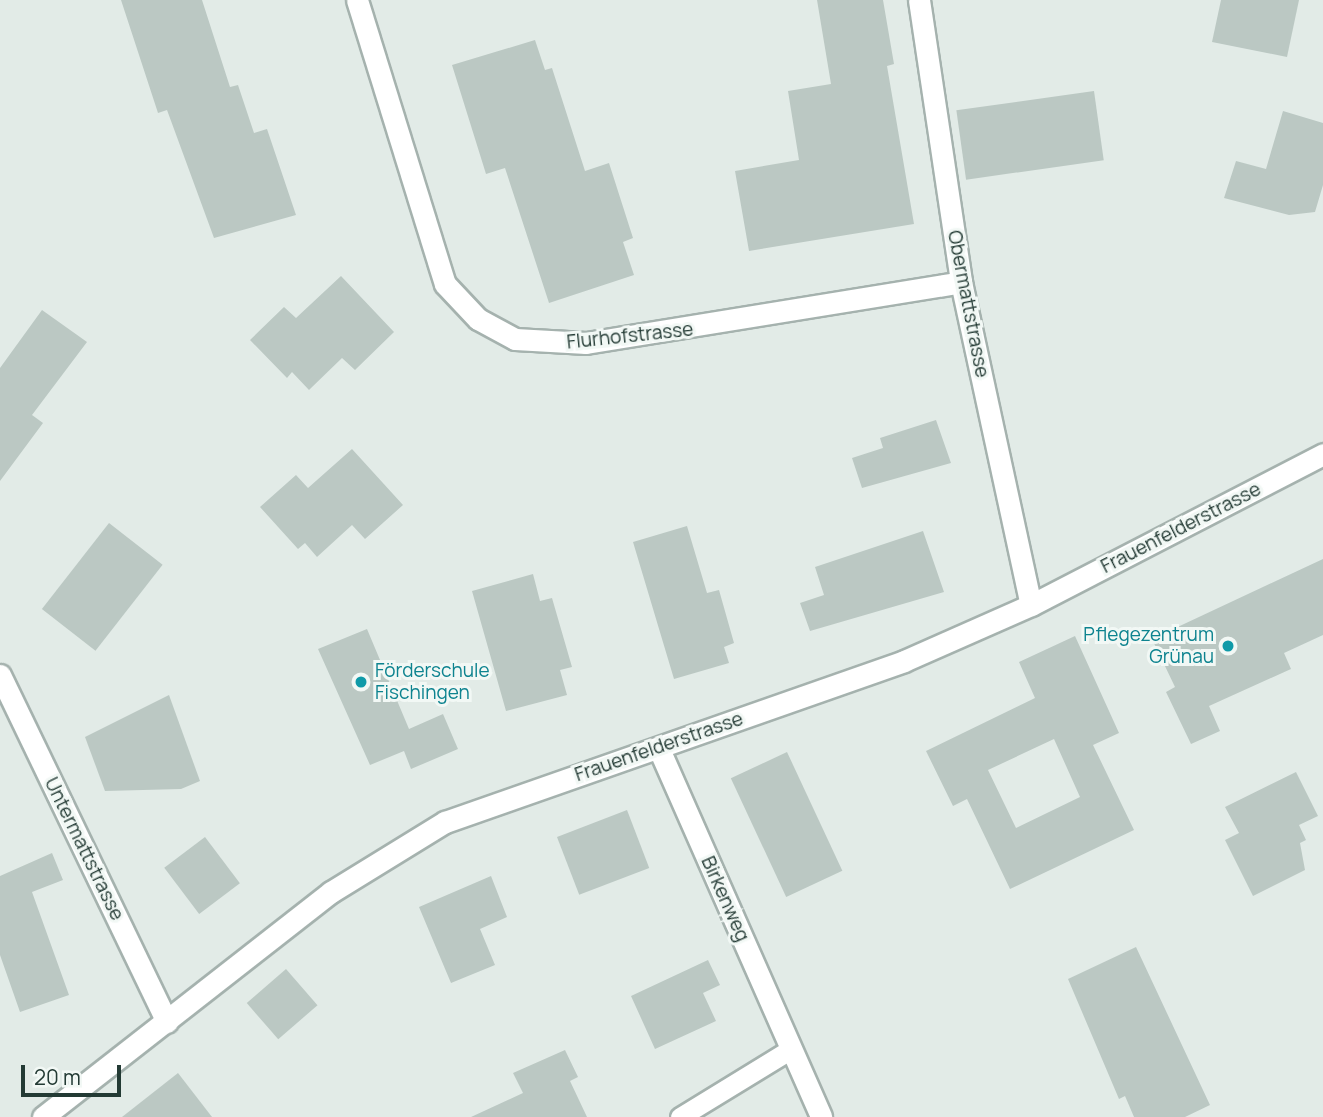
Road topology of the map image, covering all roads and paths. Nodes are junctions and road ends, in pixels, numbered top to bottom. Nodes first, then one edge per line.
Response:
1 (357, 0) edge
2 (919, 0) edge
3 (961, 282) junction
4 (1323, 454) edge
5 (1031, 605) junction
6 (0, 676) edge
7 (659, 749) junction
8 (167, 1022) junction
9 (792, 1049) junction
10 (43, 1117) edge
11 (680, 1117) edge
12 (821, 1117) edge

1 - 3 street, Flurhofstrasse
2 - 3 street, Obermattstrasse
3 - 5 street, Obermattstrasse
4 - 5 street, Frauenfelderstrasse
5 - 7 street, Frauenfelderstrasse
6 - 8 street, Untermattstrasse
7 - 8 street, Frauenfelderstrasse
7 - 9 street, Birkenweg
8 - 10 street, Frauenfelderstrasse
9 - 11 lane
9 - 12 street, Birkenweg

